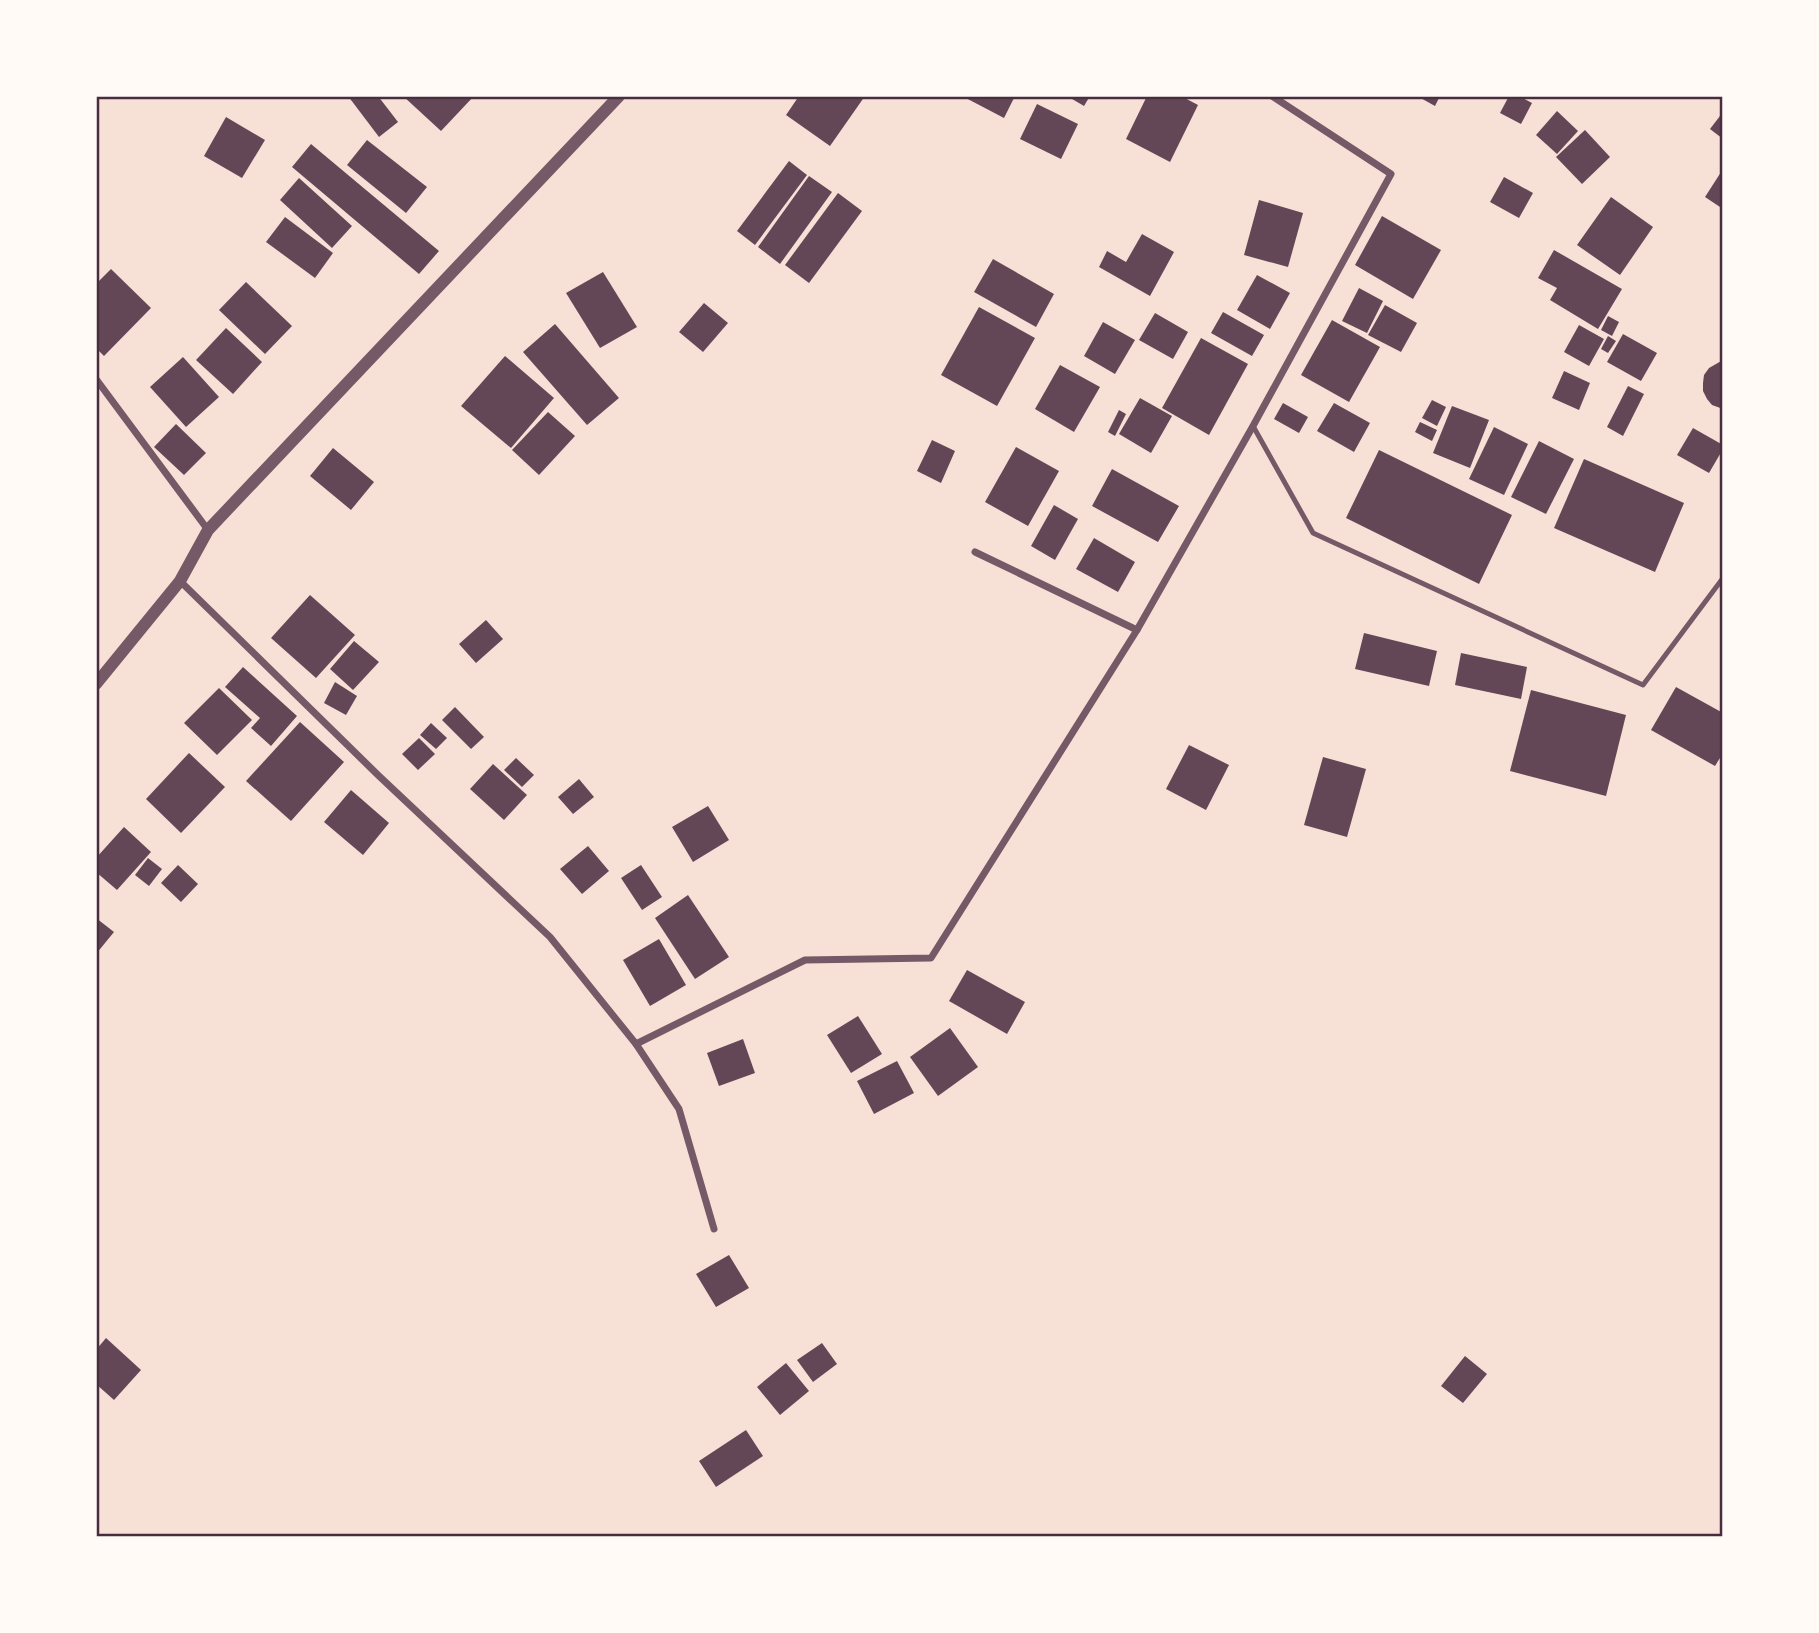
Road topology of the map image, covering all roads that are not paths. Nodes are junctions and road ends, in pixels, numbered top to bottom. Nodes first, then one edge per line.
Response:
1 (619, 96) edge
2 (1272, 96) edge
3 (96, 379) edge
4 (1252, 426) junction
5 (208, 530) junction
6 (975, 552) dead end
7 (1723, 578) edge
8 (180, 581) junction
9 (1137, 629) junction
10 (96, 684) edge
11 (636, 1044) junction
12 (715, 1229) dead end

1 - 5 street
2 - 4 street
3 - 5 street
4 - 7 lane
4 - 9 street
5 - 8 street
6 - 9 street
8 - 10 street
8 - 11 street
9 - 11 street
11 - 12 street

